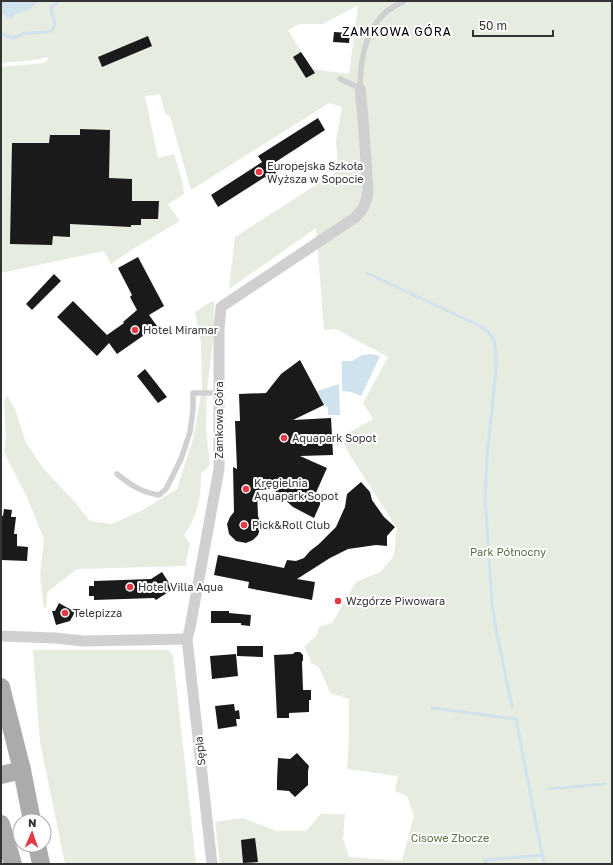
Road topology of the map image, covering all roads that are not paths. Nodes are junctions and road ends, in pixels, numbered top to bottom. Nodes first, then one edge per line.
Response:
1 (404, 1) edge
2 (340, 79) dead end
3 (360, 88) junction
4 (219, 393) junction
5 (118, 474) dead end
6 (1, 636) edge
7 (187, 639) junction
8 (1, 687) edge
9 (22, 770) junction
10 (1, 775) edge
11 (30, 813) edge
12 (1, 824) edge
13 (39, 853) edge
14 (13, 864) edge
15 (41, 864) edge
16 (212, 864) edge

1 - 3 lane
2 - 3 lane
3 - 4 street, Zamkowa Góra
4 - 5 lane
4 - 7 street, Zamkowa Góra
6 - 7 street
7 - 16 street, Sępia
8 - 9 main road
9 - 10 main road
9 - 11 main road
12 - 14 main road
13 - 15 main road

